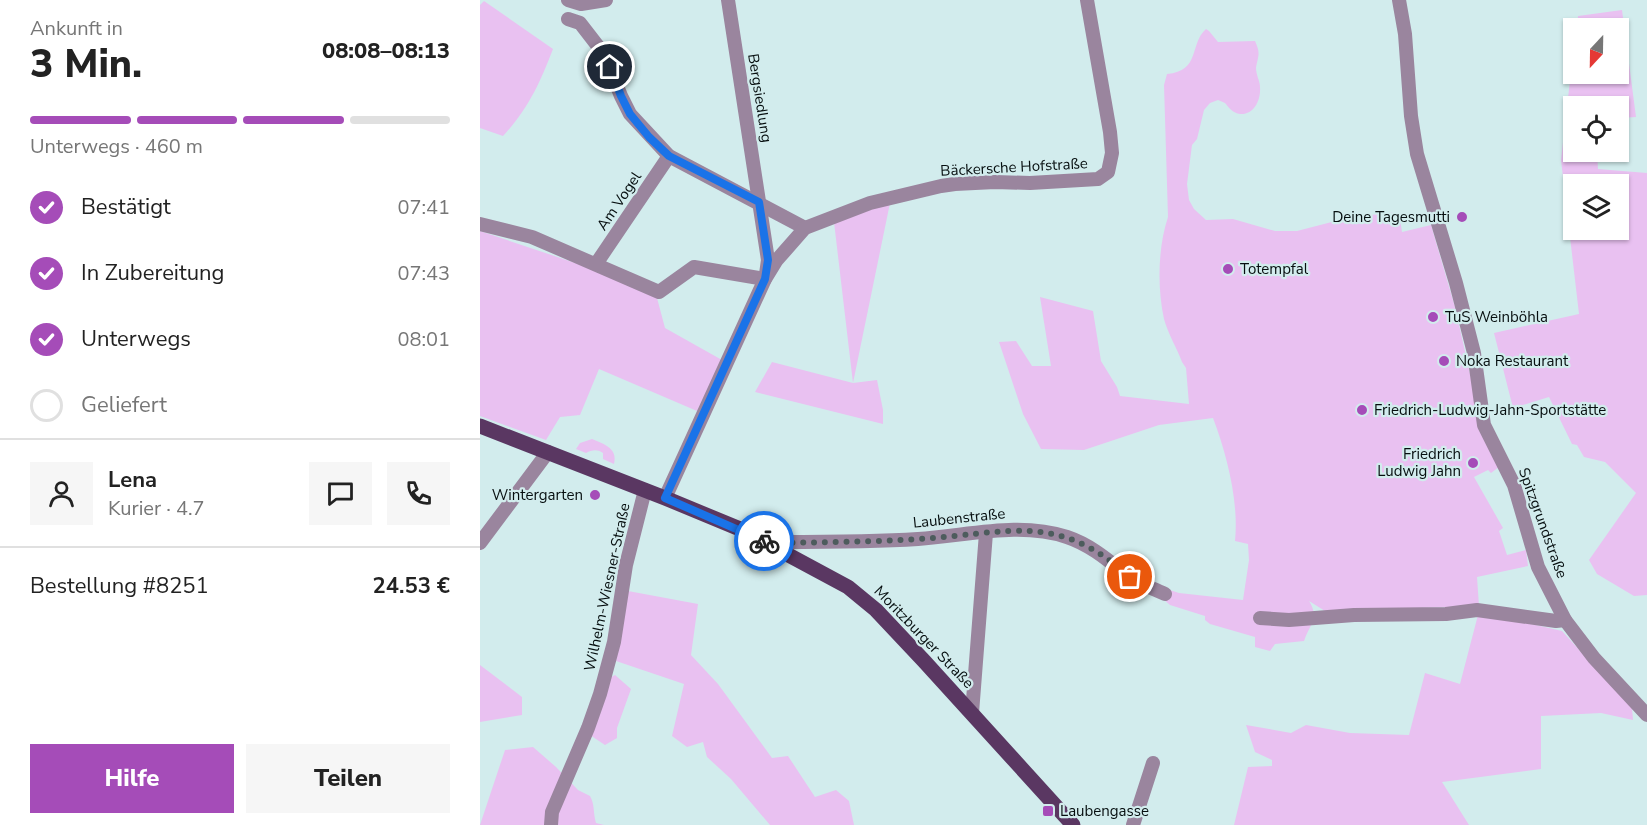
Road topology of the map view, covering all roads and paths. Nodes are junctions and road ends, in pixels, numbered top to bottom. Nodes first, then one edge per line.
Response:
1 (569, 0) edge
2 (606, 0) edge
3 (728, 0) edge
4 (1087, 0) edge
5 (1399, 0) edge
6 (568, 19) dead end
7 (669, 156) junction
8 (759, 202) junction
9 (480, 224) edge
10 (806, 228) junction
11 (596, 264) junction
12 (765, 279) junction
13 (480, 426) edge
14 (548, 452) junction
15 (645, 490) junction
16 (665, 498) junction
17 (986, 533) junction
18 (480, 543) edge
19 (777, 548) junction
20 (1165, 594) dead end
21 (1260, 618) dead end
22 (1565, 620) junction
23 (972, 713) junction
24 (1647, 715) edge
25 (1153, 763) dead end
26 (551, 825) edge
27 (1073, 825) edge
28 (1133, 825) edge

1 - 2 street
3 - 8 street, Bergsiedlung
4 - 10 street, Bäckersche Hofstraße
5 - 22 street, Spitzgrundstraße
6 - 7 street
7 - 8 street
7 - 11 street, Am Vogel
8 - 10 street
8 - 12 street
9 - 11 street
10 - 12 street, Bäckersche Hofstraße
11 - 12 street
12 - 16 street, Bäckersche Hofstraße
13 - 14 main road, Moritzburger Straße
14 - 15 main road, Moritzburger Straße
14 - 18 street
15 - 16 main road, Moritzburger Straße
15 - 26 street, Wilhelm-Wiesner-Straße
16 - 19 main road, Moritzburger Straße
17 - 19 street, Laubenstraße
17 - 20 street, Laubenstraße
17 - 23 street
19 - 23 main road, Moritzburger Straße
21 - 22 street
22 - 24 street, Spitzgrundstraße
23 - 27 main road, Moritzburger Straße
25 - 28 street

